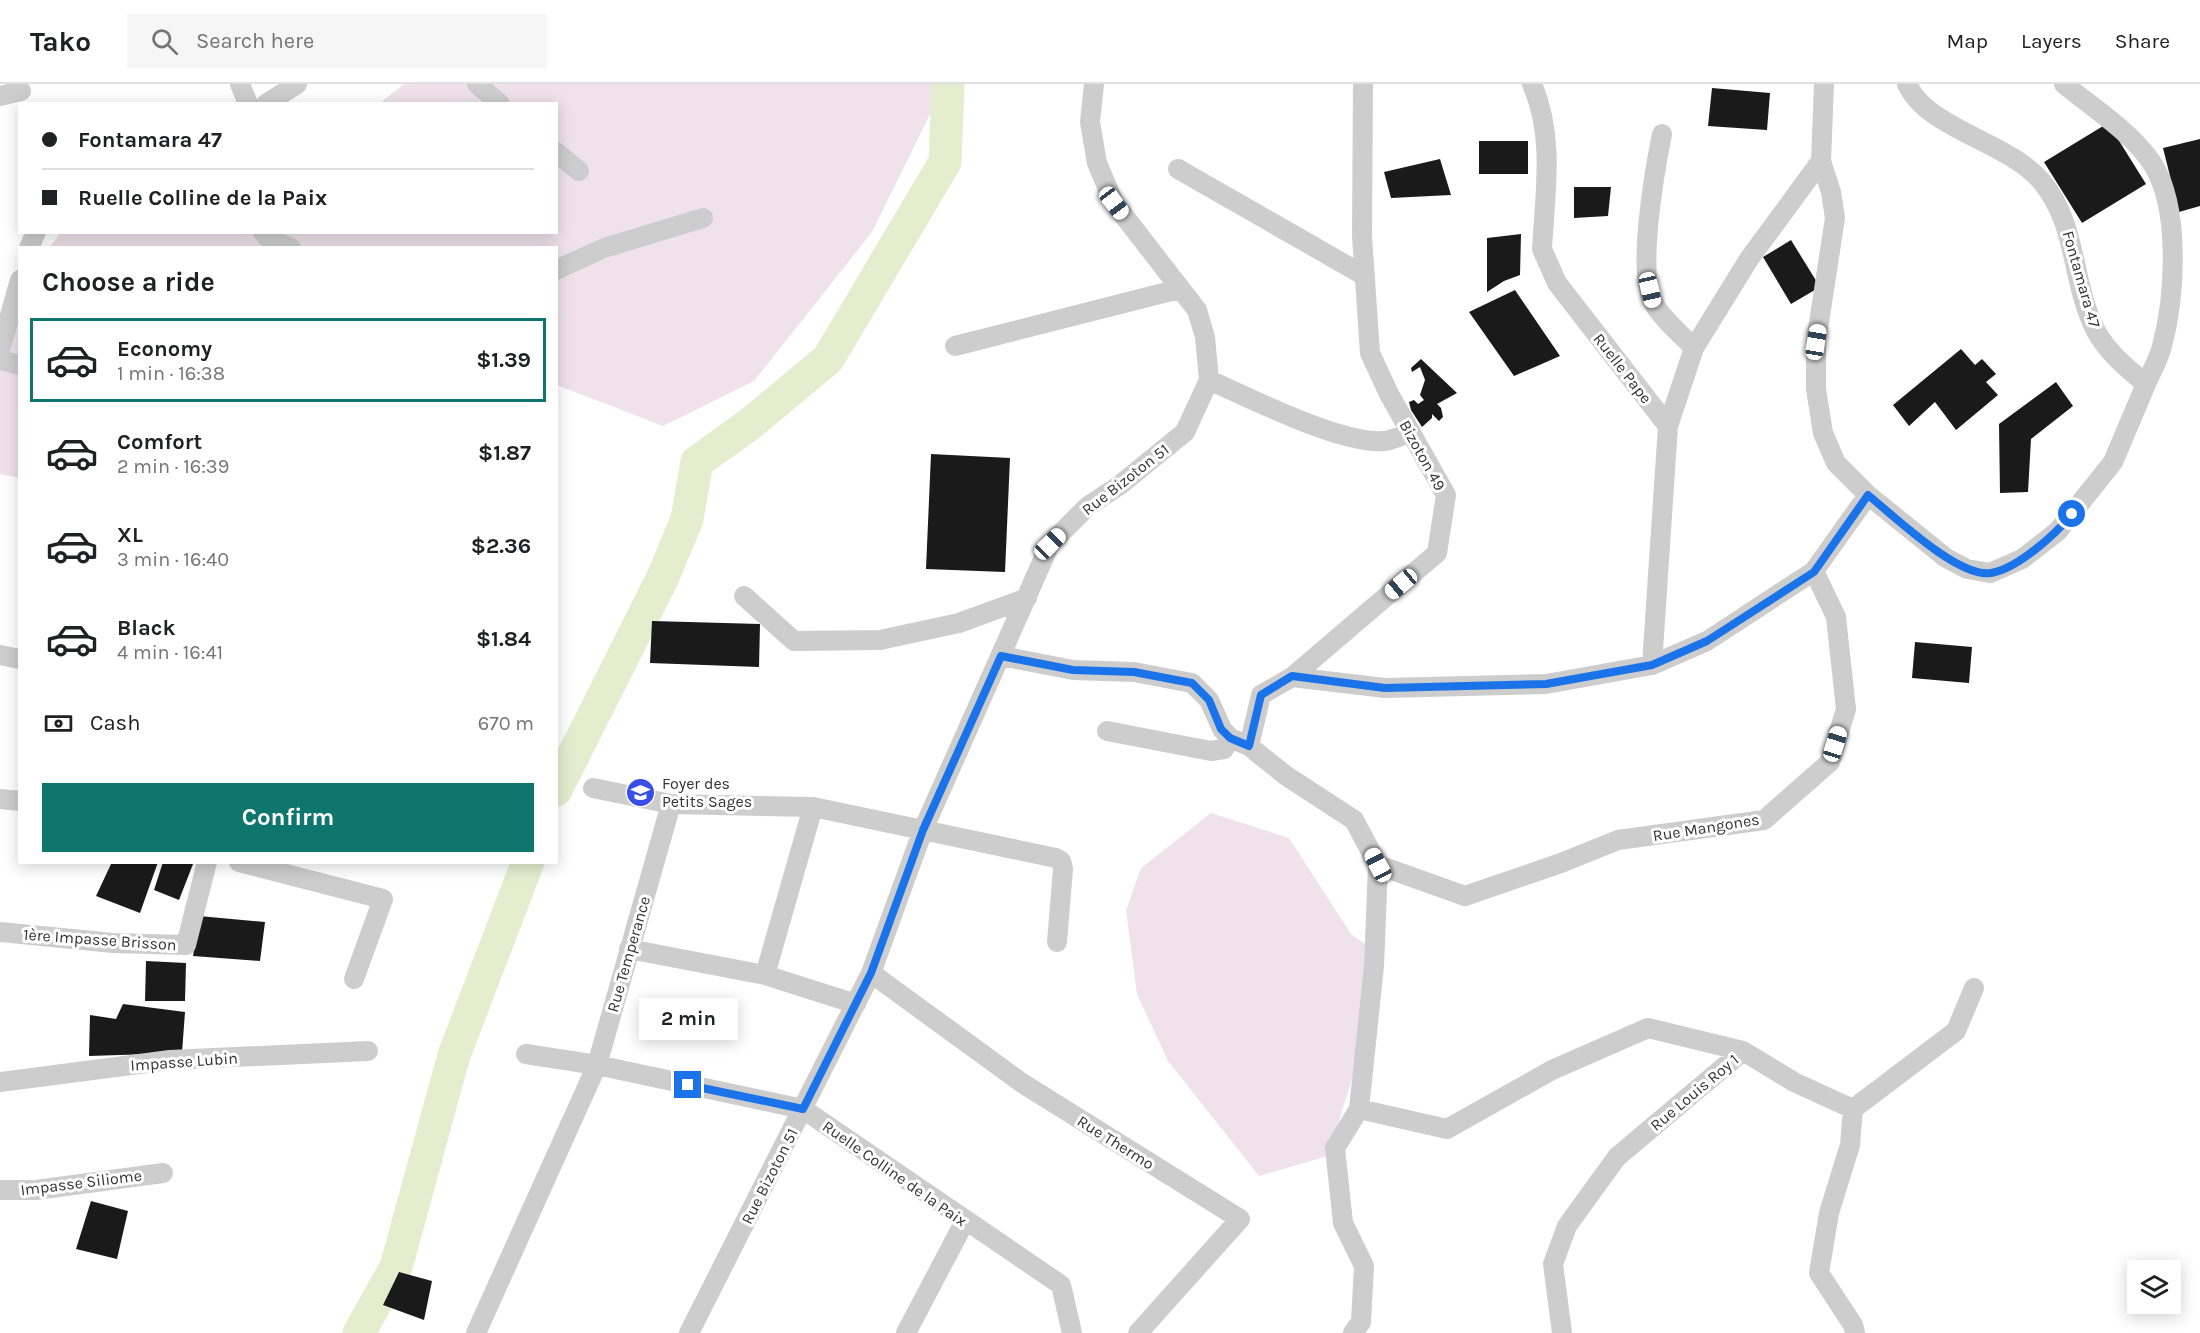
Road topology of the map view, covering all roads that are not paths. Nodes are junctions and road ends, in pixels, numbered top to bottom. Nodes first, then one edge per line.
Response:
1 (240, 84) edge
2 (297, 84) edge
3 (477, 84) edge
4 (1094, 84) edge
5 (1363, 84) edge
6 (1532, 84) edge
7 (1824, 84) edge
8 (1907, 84) edge
9 (2064, 84) edge
10 (23, 93) edge
11 (0, 96) edge
12 (247, 102) edge
13 (269, 102) edge
14 (498, 102) edge
15 (1662, 134) dead end
16 (558, 154) edge
17 (1821, 161) junction
18 (1178, 169) dead end
19 (579, 171) dead end
20 (703, 218) dead end
21 (265, 234) edge
22 (286, 246) edge
23 (558, 269) edge
24 (1365, 276) junction
25 (18, 283) edge
26 (1179, 289) junction
27 (7, 299) edge
28 (955, 346) dead end
29 (1694, 348) junction
30 (0, 350) edge
31 (0, 360) edge
32 (18, 364) edge
33 (1209, 380) junction
34 (2146, 384) junction
35 (1668, 426) junction
36 (1411, 432) junction
37 (1868, 495) junction
38 (1814, 572) junction
39 (744, 596) dead end
40 (1027, 598) junction
41 (0, 655) edge
42 (1001, 656) junction
43 (18, 659) edge
44 (1652, 665) junction
45 (1292, 676) junction
46 (1107, 731) dead end
47 (1240, 742) junction
48 (592, 788) dead end
49 (0, 799) edge
50 (18, 801) edge
51 (671, 804) junction
52 (813, 807) junction
53 (923, 830) junction
54 (206, 864) edge
55 (247, 864) edge
56 (1378, 865) junction
57 (0, 932) edge
58 (1057, 942) dead end
59 (629, 949) junction
60 (871, 973) junction
61 (765, 975) junction
62 (354, 979) dead end
63 (1974, 988) dead end
64 (856, 1004) junction
65 (368, 1051) dead end
66 (1743, 1051) junction
67 (526, 1054) dead end
68 (597, 1065) junction
69 (0, 1082) edge
70 (803, 1109) junction
71 (1359, 1109) junction
72 (1853, 1109) junction
73 (163, 1173) dead end
74 (0, 1190) edge
75 (965, 1221) junction
76 (480, 1332) edge
77 (689, 1333) edge
78 (906, 1333) edge
79 (1072, 1333) edge
80 (1138, 1333) edge
81 (1353, 1333) edge
82 (1562, 1333) edge
83 (1855, 1333) edge

1 - 12 street
2 - 13 street
3 - 14 street
4 - 26 street
5 - 24 street, Bizoton 49
6 - 35 street, Ruelle Pape
7 - 17 street
8 - 34 street, Fontamara 47
9 - 34 street
10 - 11 street
15 - 29 street
16 - 19 street
17 - 29 street
17 - 37 street
18 - 24 street
20 - 23 street
21 - 22 street
24 - 36 street, Bizoton 49
25 - 27 street
26 - 28 street
26 - 33 street
27 - 30 street
29 - 35 street
31 - 32 street
33 - 36 street
33 - 40 street, Rue Bizoton 51
34 - 37 street
35 - 44 street
36 - 45 street, Bizoton 49
37 - 38 street
38 - 44 street
38 - 56 street, Rue Mangones
39 - 40 street
40 - 42 street, Rue Bizoton 51
41 - 43 street
42 - 47 street
42 - 53 street, Rue Bizoton 51
44 - 45 street
45 - 47 street, Bizoton 49
46 - 47 street
47 - 56 street
48 - 51 street
49 - 50 street
51 - 52 street
51 - 59 street, Rue Temperance
52 - 53 street
52 - 61 street
53 - 58 street
53 - 60 street, Rue Bizoton 51
54 - 57 street, 1ère Impasse Brisson
55 - 62 street
56 - 71 street
59 - 61 street
59 - 68 street, Rue Temperance
60 - 64 street, Rue Bizoton 51
60 - 80 street, Rue Thermo
61 - 64 street
63 - 72 street
64 - 70 street, Rue Bizoton 51
65 - 69 street, Impasse Lubin
66 - 71 street, Rue Louis Roy 1
66 - 72 street
66 - 82 street, Rue Louis Roy 1
67 - 68 street, Ruelle Colline de la Paix
68 - 70 street, Ruelle Colline de la Paix
68 - 76 street, Rue Temperance
70 - 75 street, Ruelle Colline de la Paix
70 - 77 street, Rue Bizoton 51
71 - 81 street
72 - 83 street
73 - 74 street, Impasse Siliome
75 - 78 street
75 - 79 street, Ruelle Colline de la Paix

